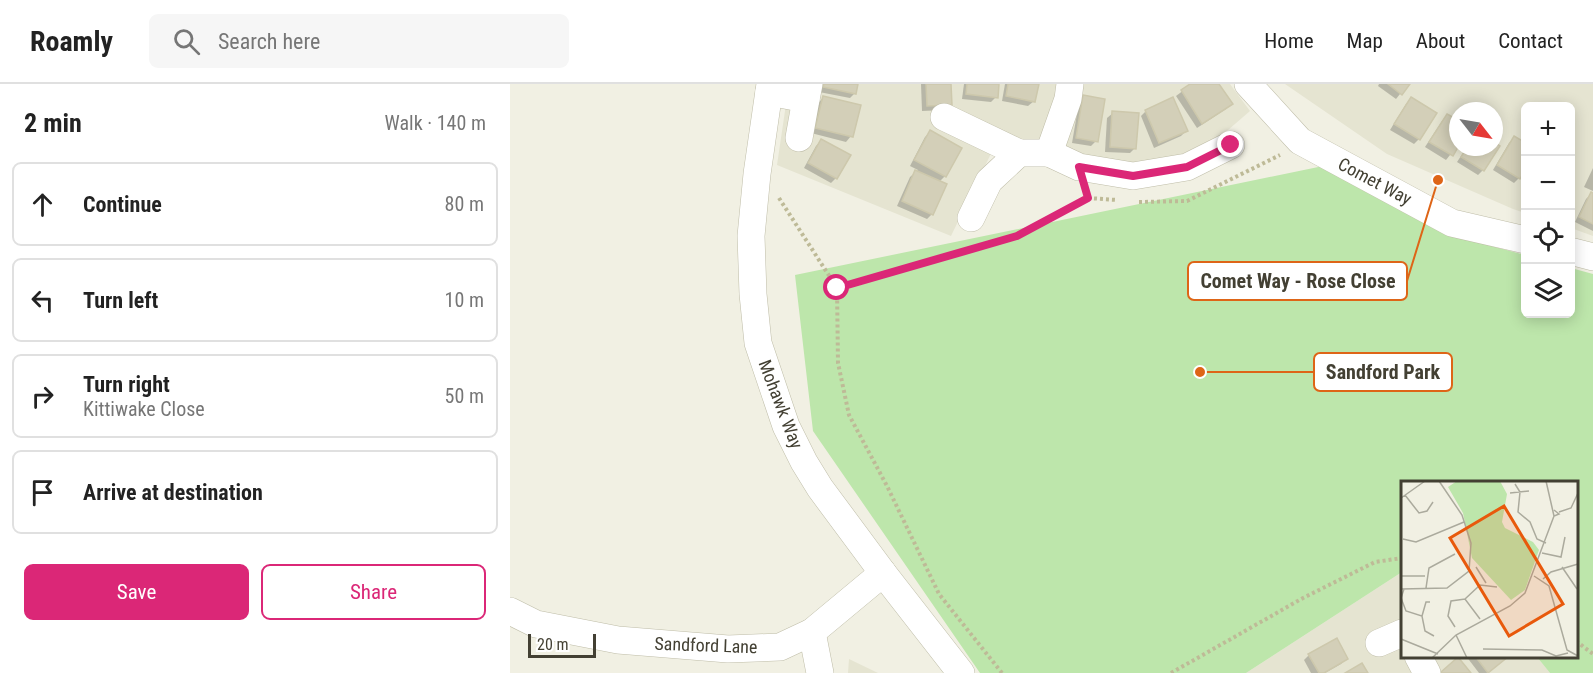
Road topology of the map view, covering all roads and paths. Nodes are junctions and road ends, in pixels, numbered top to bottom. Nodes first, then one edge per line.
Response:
1 (1070, 84) edge
2 (1248, 84) edge
3 (770, 88) edge
4 (807, 91) edge
5 (944, 117) dead end
6 (799, 138) dead end
7 (1231, 145) dead end
8 (1019, 153) junction
9 (1049, 153) junction
10 (1079, 167) junction
11 (774, 190) dead end
12 (971, 218) dead end
13 (1521, 239) edge
14 (1575, 252) edge
15 (1593, 257) edge
16 (837, 288) junction
17 (1401, 558) edge
18 (882, 573) junction
19 (510, 611) edge
20 (812, 632) junction
21 (1578, 643) edge
22 (1593, 654) edge
23 (1418, 658) edge
24 (820, 673) edge
25 (961, 673) edge
26 (1002, 673) edge
27 (1171, 673) edge
28 (1426, 673) edge

1 - 9 street
2 - 13 street, Comet Way
3 - 4 street
3 - 18 street, Mohawk Way
4 - 6 street
5 - 8 street
7 - 10 street
8 - 9 street
8 - 12 street
9 - 10 street
10 - 16 path
11 - 16 path
14 - 15 street
16 - 26 path
17 - 27 path
18 - 20 street, Sandford Lane
18 - 25 street, Mohawk Way
19 - 20 street, Sandford Lane
20 - 24 street
21 - 22 path
23 - 28 street

